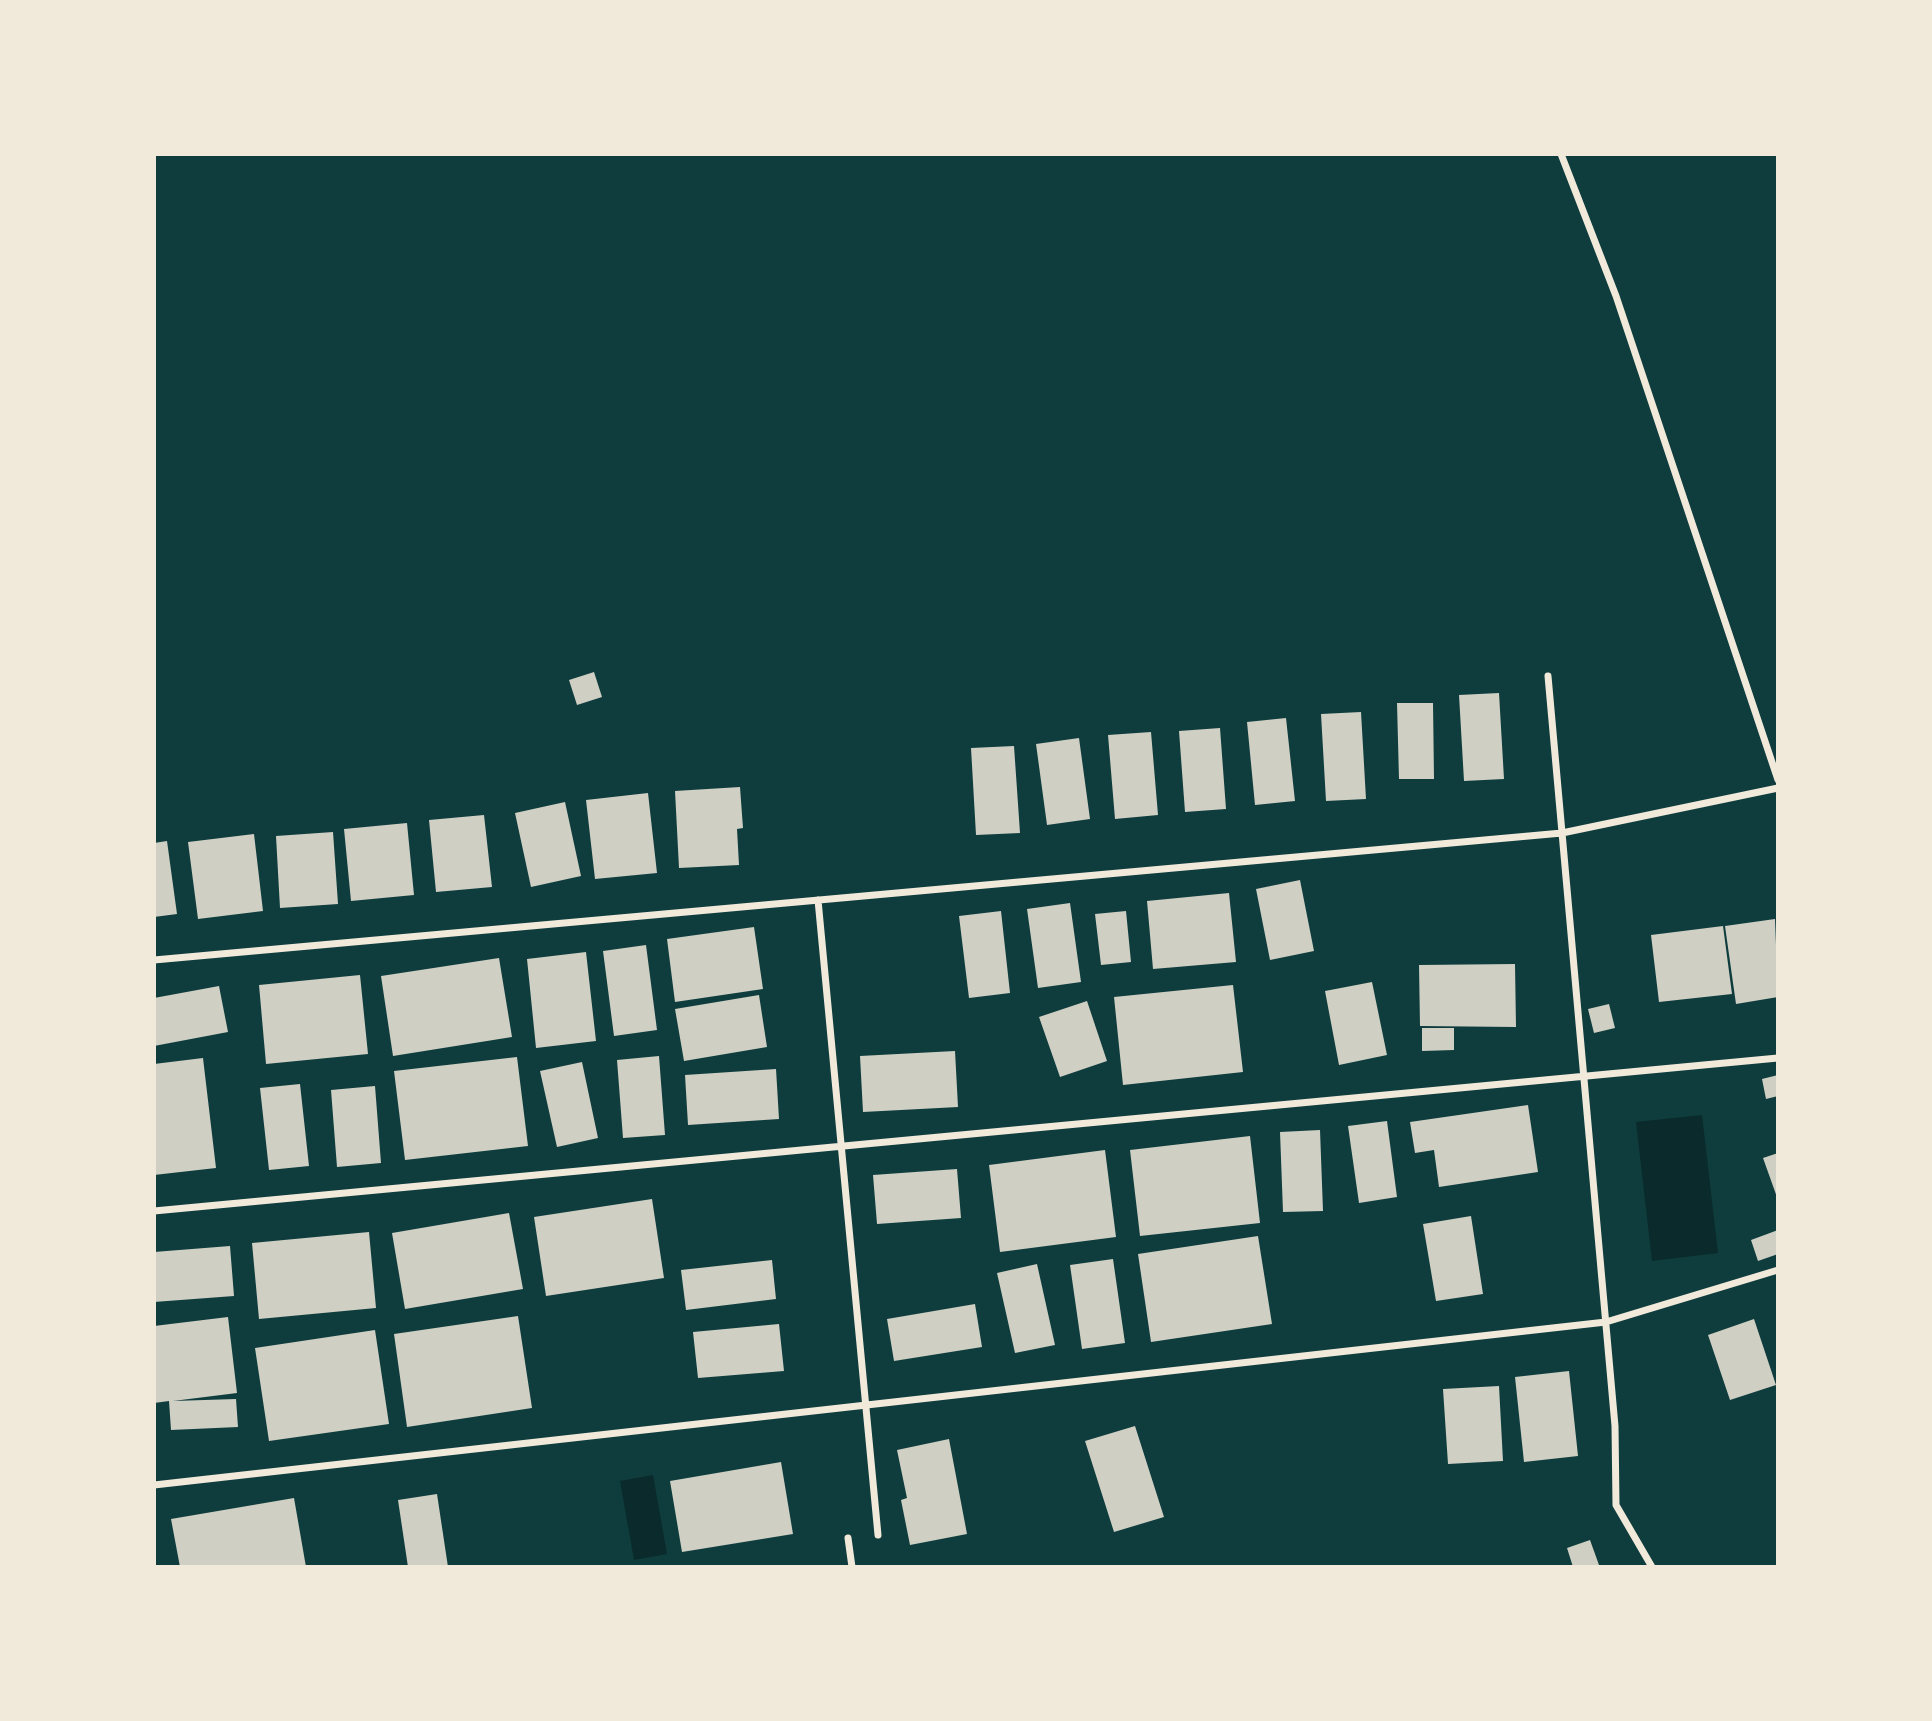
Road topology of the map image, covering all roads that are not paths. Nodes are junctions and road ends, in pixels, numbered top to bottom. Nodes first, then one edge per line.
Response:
1 (1562, 154) edge
2 (1548, 676) dead end
3 (1778, 780) edge
4 (1778, 788) edge
5 (1562, 833) junction
6 (818, 900) junction
7 (154, 960) edge
8 (1778, 1058) edge
9 (1584, 1077) junction
10 (841, 1147) junction
11 (154, 1212) edge
12 (1778, 1270) edge
13 (1605, 1322) junction
14 (866, 1405) junction
15 (154, 1485) edge
16 (878, 1535) dead end
17 (849, 1538) dead end
18 (852, 1567) edge
19 (1652, 1567) edge

1 - 3 street
2 - 5 street
4 - 5 street
5 - 6 street
5 - 9 street
6 - 7 street
6 - 10 street
8 - 9 street
9 - 10 street
9 - 13 street
10 - 11 street
10 - 14 street
12 - 13 street
13 - 14 street
13 - 19 street
14 - 15 street
14 - 16 street
17 - 18 street

